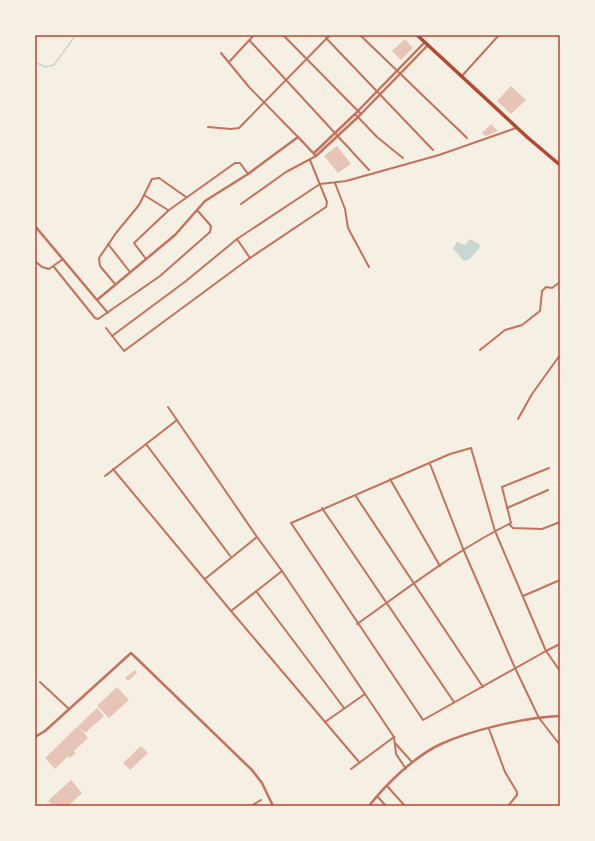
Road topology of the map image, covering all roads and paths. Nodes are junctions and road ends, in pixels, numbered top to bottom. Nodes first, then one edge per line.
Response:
1 (254, 35) edge
2 (283, 35) edge
3 (330, 35) edge
4 (360, 35) edge
5 (417, 35) edge
6 (499, 35) edge
7 (326, 38) junction
8 (250, 41) junction
9 (426, 44) junction
10 (221, 53) dead end
11 (306, 58) junction
12 (230, 61) junction
13 (396, 71) junction
14 (400, 74) junction
15 (461, 77) junction
16 (286, 79) junction
17 (376, 91) junction
18 (380, 94) junction
19 (264, 102) junction
20 (358, 110) junction
21 (355, 114) junction
22 (361, 114) junction
23 (358, 117) junction
24 (208, 127) dead end
25 (517, 128) junction
26 (334, 134) junction
27 (298, 137) junction
28 (338, 137) junction
29 (467, 138) dead end
30 (432, 150) dead end
31 (315, 155) junction
32 (403, 158) dead end
33 (311, 159) junction
34 (560, 165) edge
35 (368, 170) dead end
36 (248, 174) junction
37 (335, 183) junction
38 (320, 184) junction
39 (144, 195) junction
40 (186, 197) junction
41 (241, 204) dead end
42 (169, 210) junction
43 (197, 210) junction
44 (35, 226) edge
45 (237, 239) junction
46 (108, 244) junction
47 (250, 258) junction
48 (64, 259) junction
49 (146, 259) junction
50 (35, 261) edge
51 (54, 267) junction
52 (369, 267) dead end
53 (130, 272) junction
54 (560, 282) edge
55 (115, 284) junction
56 (97, 300) junction
57 (108, 313) junction
58 (106, 328) dead end
59 (112, 336) junction
60 (480, 350) dead end
61 (560, 355) edge
62 (168, 407) dead end
63 (518, 419) dead end
64 (177, 420) junction
65 (146, 444) junction
66 (430, 464) junction
67 (549, 468) dead end
68 (113, 469) junction
69 (105, 476) dead end
70 (390, 479) junction
71 (548, 490) dead end
72 (354, 494) junction
73 (322, 508) junction
74 (507, 508) junction
75 (560, 522) edge
76 (509, 524) junction
77 (495, 531) junction
78 (257, 537) junction
79 (464, 551) junction
80 (232, 557) junction
81 (440, 566) junction
82 (282, 571) junction
83 (204, 579) junction
84 (560, 580) edge
85 (416, 583) junction
86 (256, 591) junction
87 (523, 596) junction
88 (386, 604) junction
89 (230, 611) junction
90 (357, 624) junction
91 (560, 644) edge
92 (546, 651) junction
93 (515, 668) junction
94 (560, 671) edge
95 (40, 682) dead end
96 (483, 686) junction
97 (365, 694) junction
98 (454, 702) junction
99 (344, 708) junction
100 (69, 709) junction
101 (560, 716) edge
102 (539, 718) junction
103 (325, 722) junction
104 (489, 729) junction
105 (35, 737) edge
106 (394, 737) junction
107 (396, 743) junction
108 (560, 745) edge
109 (359, 762) junction
110 (413, 763) junction
111 (350, 769) dead end
112 (406, 769) junction
113 (387, 786) junction
114 (377, 796) junction
115 (261, 800) dead end
116 (255, 805) edge
117 (251, 806) edge
118 (273, 806) edge
119 (369, 806) edge
120 (386, 806) edge
121 (405, 806) edge
122 (508, 806) edge

1 - 8 street
2 - 11 street
3 - 7 street
4 - 13 street
5 - 9 main road
6 - 15 street
7 - 11 street
7 - 17 street
8 - 12 street
8 - 16 street
9 - 13 street
9 - 14 street
9 - 15 main road
10 - 12 street
11 - 16 street
11 - 20 street
12 - 19 street
13 - 14 street
13 - 17 street
14 - 18 street
14 - 29 street
15 - 25 main road
16 - 19 street
16 - 26 street
17 - 18 street
17 - 20 street
18 - 22 street
18 - 30 street
19 - 24 street
19 - 27 street
20 - 21 street
20 - 22 street
21 - 23 street
21 - 26 street
22 - 23 street
23 - 28 street
23 - 32 street
25 - 34 main road
25 - 37 street
26 - 28 street
26 - 31 street
27 - 31 street
27 - 36 street
28 - 31 street
28 - 35 street
31 - 33 street
33 - 38 street
33 - 41 street
36 - 40 street
36 - 43 street
37 - 38 street
37 - 52 street
38 - 45 street
38 - 47 street
39 - 40 street
39 - 42 street
39 - 46 street
40 - 42 street
42 - 49 street
43 - 49 street
43 - 57 street
44 - 48 street
45 - 47 street
45 - 59 street
46 - 53 street
46 - 55 street
47 - 59 street
48 - 51 street
48 - 56 street
49 - 53 street
50 - 51 street
51 - 57 street
53 - 55 street
54 - 60 street
55 - 56 street
56 - 57 street
58 - 59 street
61 - 63 street
62 - 64 street
64 - 65 street
64 - 78 street
65 - 68 street
65 - 80 street
66 - 70 street
66 - 77 street
66 - 79 street
67 - 74 street
68 - 69 street
68 - 83 street
70 - 72 street
70 - 81 street
71 - 74 street
72 - 73 street
72 - 85 street
73 - 88 street
73 - 90 street
74 - 76 street
75 - 76 street
76 - 77 street
77 - 79 street
77 - 87 street
78 - 80 street
78 - 82 street
79 - 81 street
79 - 93 street
80 - 83 street
81 - 85 street
82 - 86 street
82 - 97 street
83 - 89 street
84 - 87 street
85 - 88 street
85 - 96 street
86 - 89 street
86 - 99 street
87 - 92 street
88 - 90 street
88 - 98 street
89 - 103 street
90 - 98 street
91 - 92 street
92 - 93 street
92 - 94 street
93 - 96 street
93 - 102 street
95 - 100 street
96 - 98 street
97 - 99 street
97 - 106 street
99 - 103 street
100 - 105 street
100 - 118 street
101 - 102 street
102 - 104 street
102 - 108 street
103 - 109 street
104 - 110 street
104 - 122 street
106 - 107 street
106 - 109 street
107 - 110 street
107 - 112 street
109 - 111 street
110 - 112 street
112 - 113 street
113 - 114 street
113 - 121 street
114 - 119 street
114 - 120 street
115 - 116 street
116 - 117 street

